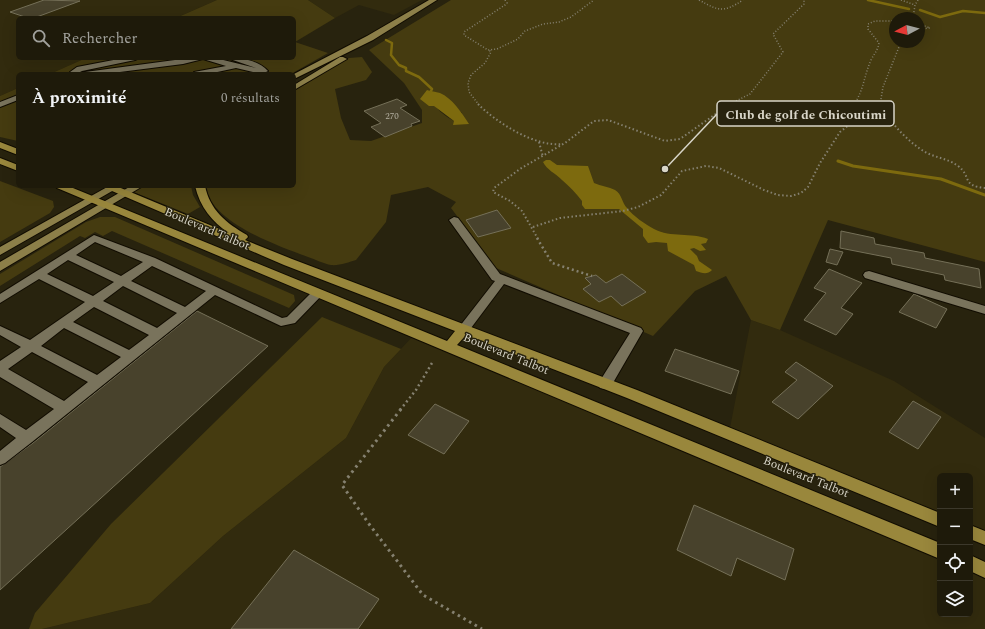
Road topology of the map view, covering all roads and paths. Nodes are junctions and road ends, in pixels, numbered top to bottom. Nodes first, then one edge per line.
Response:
1 (434, 0) edge
2 (505, 0) edge
3 (594, 0) edge
4 (699, 0) edge
5 (743, 0) edge
6 (804, 0) edge
7 (901, 0) edge
8 (918, 0) edge
9 (915, 5) junction
10 (914, 12) edge
11 (889, 21) edge
12 (925, 26) edge
13 (925, 28) edge
14 (370, 38) junction
15 (899, 48) edge
16 (488, 50) junction
17 (125, 60) edge
18 (192, 60) edge
19 (214, 60) edge
20 (238, 60) edge
21 (245, 62) junction
22 (236, 66) junction
23 (267, 71) junction
24 (74, 72) edge
25 (101, 72) edge
26 (207, 72) edge
27 (263, 72) edge
28 (296, 76) edge
29 (296, 87) edge
30 (16, 98) edge
31 (16, 103) edge
32 (1, 105) edge
33 (880, 107) junction
34 (856, 119) junction
35 (539, 142) junction
36 (564, 143) junction
37 (0, 144) edge
38 (16, 146) edge
39 (16, 151) edge
40 (543, 157) junction
41 (0, 161) edge
42 (16, 167) edge
43 (65, 188) edge
44 (111, 188) edge
45 (114, 188) edge
46 (135, 188) edge
47 (200, 188) edge
48 (985, 188) edge
49 (125, 194) junction
50 (93, 200) junction
51 (106, 205) junction
52 (454, 220) dead end
53 (532, 227) junction
54 (0, 252) edge
55 (68, 255) junction
56 (277, 256) junction
57 (152, 261) junction
58 (0, 267) edge
59 (39, 274) junction
60 (869, 275) dead end
61 (592, 276) dead end
62 (502, 280) junction
63 (122, 282) junction
64 (214, 290) junction
65 (318, 293) junction
66 (0, 299) edge
67 (94, 302) junction
68 (985, 310) edge
69 (186, 312) junction
70 (64, 322) junction
71 (464, 329) junction
72 (0, 330) edge
73 (158, 334) junction
74 (31, 346) junction
75 (448, 348) junction
76 (130, 356) junction
77 (432, 363) dead end
78 (0, 368) edge
79 (0, 371) edge
80 (98, 381) junction
81 (605, 384) junction
82 (64, 408) junction
83 (0, 420) edge
84 (27, 438) junction
85 (0, 459) edge
86 (937, 519) edge
87 (973, 533) edge
88 (985, 538) edge
89 (937, 550) edge
90 (973, 564) edge
91 (985, 570) edge
92 (482, 629) edge

1 - 14 main road
2 - 16 path
3 - 16 path
4 - 5 path
6 - 36 path
7 - 9 path
8 - 9 path
9 - 10 path
11 - 34 path
12 - 13 path
14 - 28 main road
14 - 29 main road
15 - 33 path
16 - 35 path
17 - 24 lane
18 - 25 lane
19 - 22 lane
20 - 21 lane
21 - 22 lane
21 - 23 lane
22 - 23 lane
22 - 26 lane
23 - 27 lane
30 - 32 lane
31 - 32 lane
33 - 34 path
33 - 48 path
34 - 53 path
35 - 36 path
35 - 40 path
36 - 40 path
37 - 38 highway
37 - 39 highway
40 - 53 path
41 - 42 highway
43 - 50 highway, Boulevard Talbot
44 - 50 main road
45 - 49 highway, Boulevard Talbot
46 - 49 main road
47 - 56 highway
49 - 51 main road
49 - 56 highway, Boulevard Talbot
50 - 51 highway, Boulevard Talbot
50 - 54 main road
51 - 58 main road
51 - 65 highway, Boulevard Talbot
52 - 62 lane
53 - 61 path
55 - 57 lane
55 - 59 lane
55 - 63 lane
56 - 71 highway, Boulevard Talbot
57 - 63 lane
57 - 64 lane
59 - 66 lane
59 - 67 lane
60 - 68 lane
62 - 71 lane
62 - 81 lane
63 - 67 lane
63 - 69 lane
64 - 65 lane
64 - 69 lane
65 - 75 highway, Boulevard Talbot
67 - 70 lane
67 - 73 lane
69 - 73 lane
70 - 74 lane
70 - 76 lane
71 - 75 highway
71 - 81 highway, Boulevard Talbot
72 - 74 lane
73 - 76 lane
74 - 78 lane
74 - 80 lane
75 - 89 highway, Boulevard Talbot
76 - 80 lane
77 - 92 path
79 - 82 lane
80 - 82 lane
81 - 86 highway, Boulevard Talbot
82 - 84 lane
83 - 84 lane
84 - 85 lane
87 - 88 highway
90 - 91 highway

